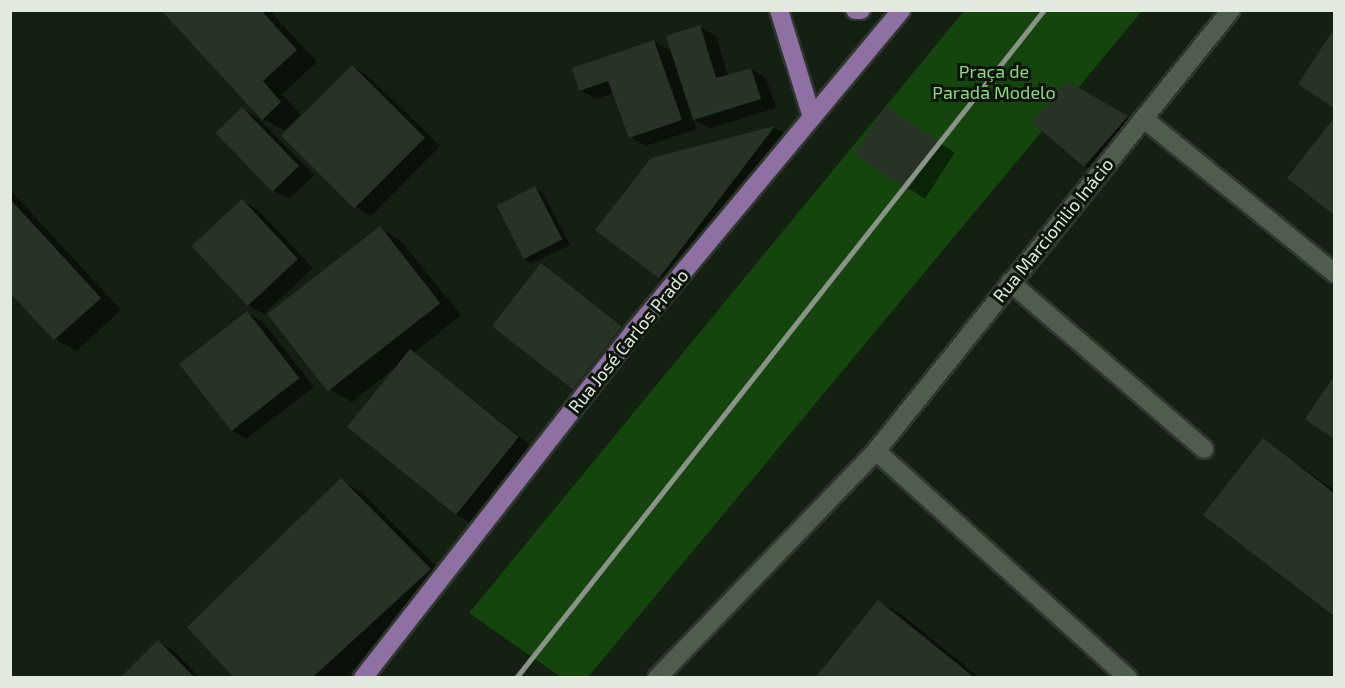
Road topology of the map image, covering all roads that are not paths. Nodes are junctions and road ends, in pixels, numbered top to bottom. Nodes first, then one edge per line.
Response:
1 (779, 10) edge
2 (855, 10) edge
3 (861, 10) edge
4 (901, 10) edge
5 (1230, 10) edge
6 (812, 117) junction
7 (1144, 119) junction
8 (1335, 273) edge
9 (1010, 282) junction
10 (1204, 449) dead end
11 (876, 451) junction
12 (363, 678) edge
13 (657, 678) edge
14 (1128, 678) edge

1 - 6 main road
2 - 3 main road
4 - 6 main road, Rua José Carlos Prado
5 - 7 street, Rua Marcionilio Inácio
6 - 12 main road, Rua José Carlos Prado
7 - 8 street
7 - 9 street, Rua Marcionilio Inácio
9 - 10 street
9 - 11 street, Rua Marcionilio Inácio
11 - 13 street, Rua Marcionilio Inácio
11 - 14 street

